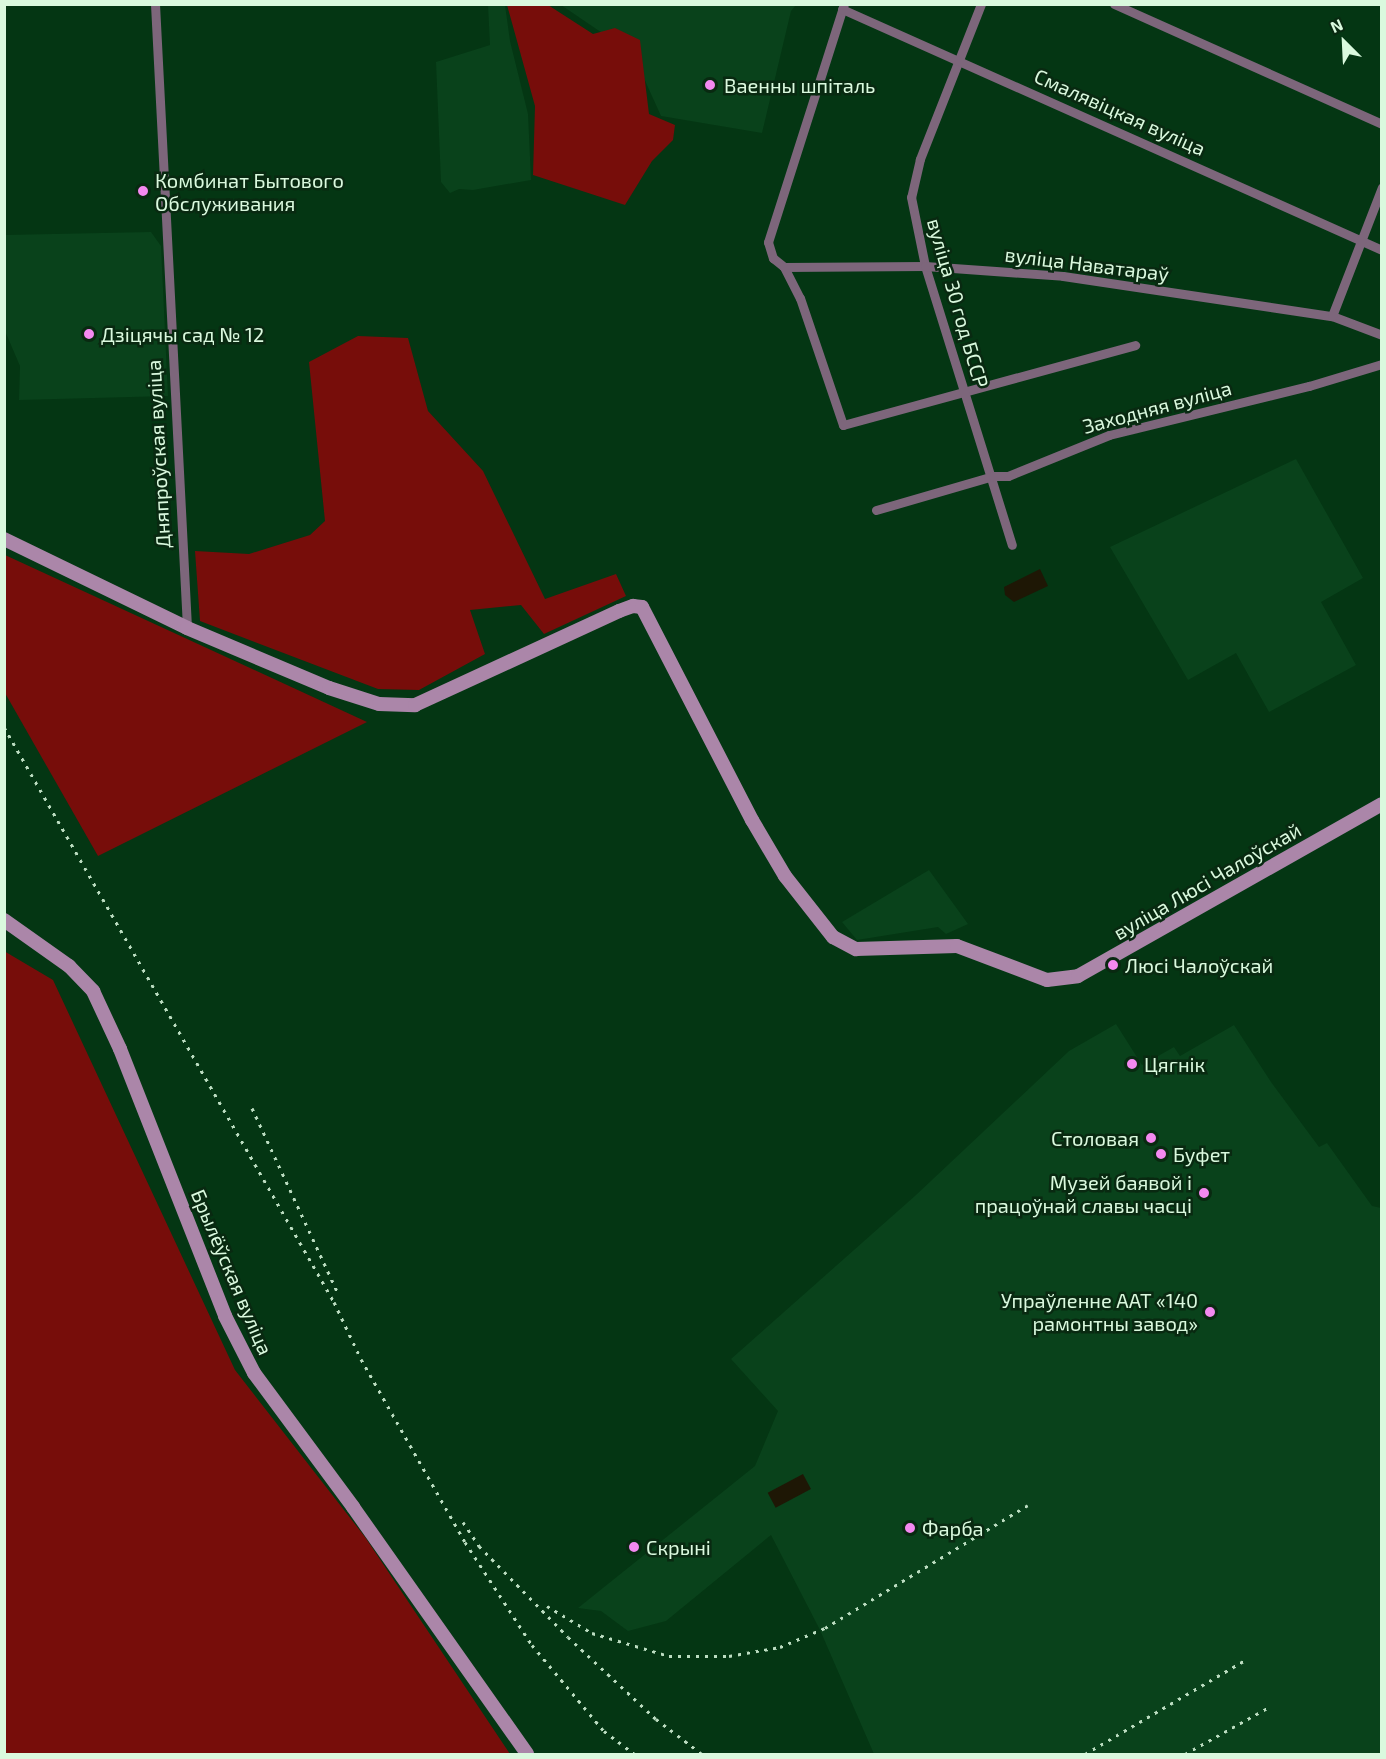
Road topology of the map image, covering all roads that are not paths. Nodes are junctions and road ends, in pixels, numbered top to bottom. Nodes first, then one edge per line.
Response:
1 (155, 4) edge
2 (981, 4) edge
3 (1114, 4) edge
4 (843, 7) edge
5 (960, 61) junction
6 (1382, 124) edge
7 (1382, 188) edge
8 (1361, 239) junction
9 (1382, 250) edge
10 (925, 266) junction
11 (784, 267) junction
12 (1332, 316) junction
13 (1382, 335) edge
14 (1134, 345) dead end
15 (1382, 364) edge
16 (964, 391) junction
17 (993, 476) junction
18 (876, 510) dead end
19 (4, 539) edge
20 (1012, 545) dead end
21 (187, 628) junction
22 (1382, 804) edge
23 (4, 920) edge
24 (527, 1755) edge

1 - 21 street, Дняпроўская вуліца
2 - 5 street, вуліца 30 год БССР
3 - 6 street
4 - 5 street, Смалявіцкая вуліца
4 - 11 street
5 - 8 street, Смалявіцкая вуліца
5 - 10 street, вуліца 30 год БССР
7 - 8 street
8 - 9 street, Смалявіцкая вуліца
8 - 12 street
10 - 11 street, вуліца Наватараў
10 - 12 street, вуліца Наватараў
10 - 16 street, вуліца 30 год БССР
11 - 16 street
12 - 13 street, вуліца Наватараў
14 - 16 street
15 - 17 street, Заходняя вуліца
16 - 17 street, вуліца 30 год БССР
17 - 18 street, Заходняя вуліца
17 - 20 street, вуліца 30 год БССР
19 - 21 street
21 - 22 street, вуліца Люсі Чалоўскай
23 - 24 street, Брылёўская вуліца

